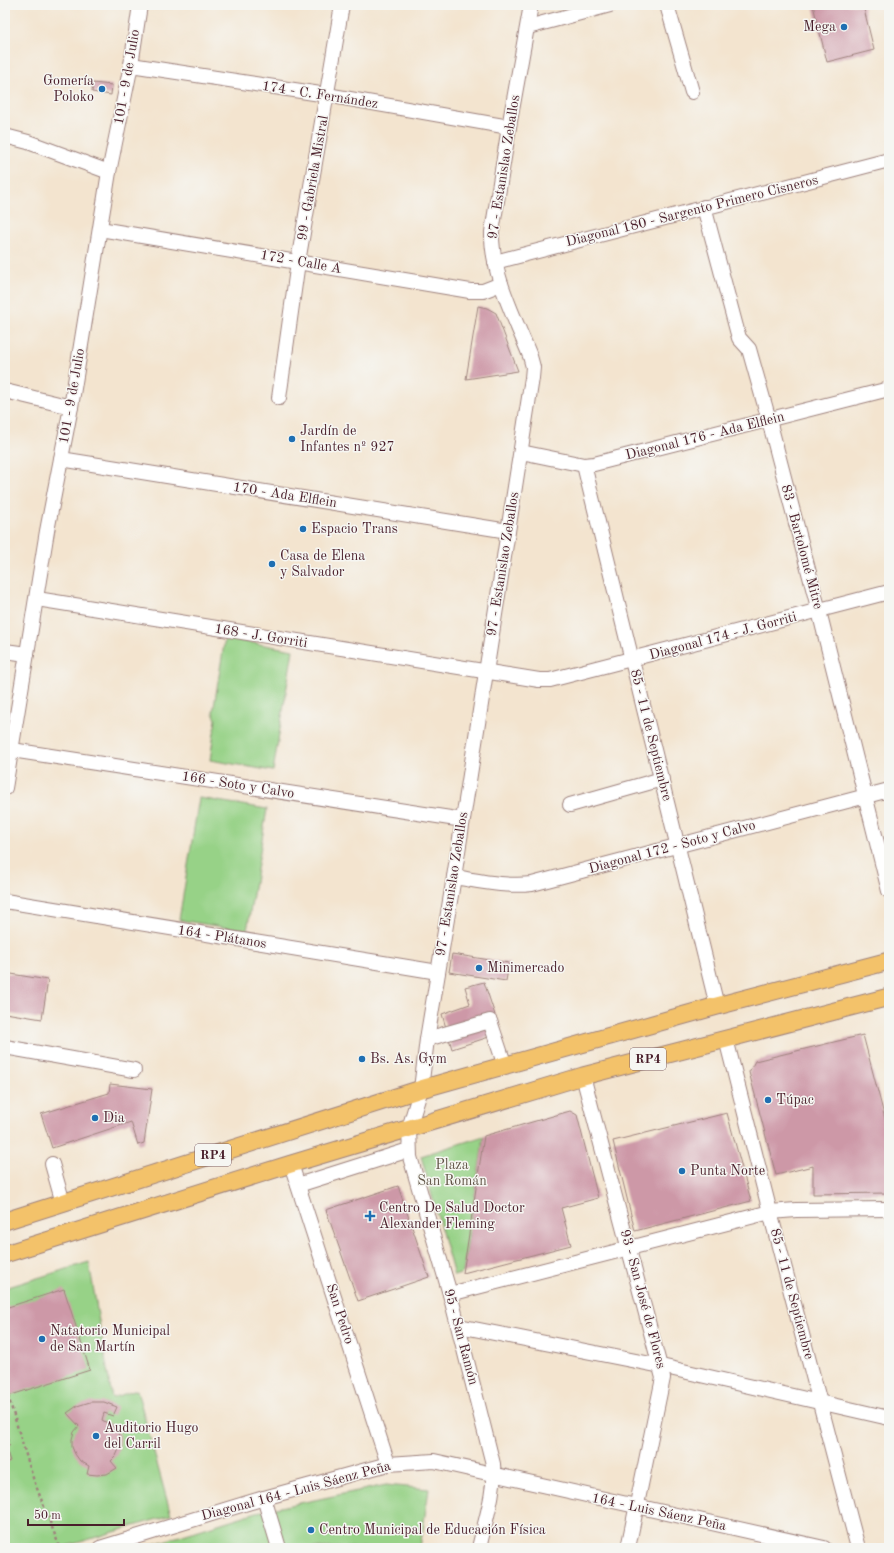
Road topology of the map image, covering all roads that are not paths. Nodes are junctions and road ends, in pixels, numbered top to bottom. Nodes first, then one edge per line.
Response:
1 (140, 5) edge
2 (342, 5) edge
3 (532, 5) edge
4 (610, 5) edge
5 (667, 5) edge
6 (528, 27) junction
7 (131, 65) junction
8 (692, 92) dead end
9 (327, 95) junction
10 (509, 127) junction
11 (5, 136) edge
12 (889, 160) edge
13 (109, 172) junction
14 (704, 207) junction
15 (100, 229) junction
16 (298, 262) junction
17 (495, 262) junction
18 (501, 284) junction
19 (889, 389) edge
20 (5, 391) edge
21 (279, 398) dead end
22 (72, 407) junction
23 (769, 420) junction
24 (521, 452) junction
25 (61, 459) junction
26 (584, 465) junction
27 (508, 531) junction
28 (889, 592) edge
29 (37, 599) junction
30 (819, 611) junction
31 (5, 651) edge
32 (27, 654) junction
33 (632, 660) junction
34 (486, 672) junction
35 (12, 750) junction
36 (662, 779) junction
37 (5, 788) edge
38 (889, 790) edge
39 (864, 796) junction
40 (570, 805) dead end
41 (463, 820) junction
42 (678, 846) junction
43 (454, 877) junction
44 (889, 891) edge
45 (5, 901) edge
46 (889, 960) edge
47 (438, 972) junction
48 (889, 997) edge
49 (717, 1006) junction
50 (427, 1039) junction
51 (726, 1039) junction
52 (5, 1047) edge
53 (505, 1066) junction
54 (134, 1070) dead end
55 (583, 1076) junction
56 (421, 1089) junction
57 (409, 1128) junction
58 (409, 1150) junction
59 (52, 1164) dead end
60 (291, 1164) junction
61 (298, 1185) junction
62 (63, 1203) junction
63 (889, 1209) edge
64 (770, 1212) junction
65 (5, 1221) edge
66 (630, 1248) junction
67 (5, 1254) edge
68 (450, 1294) junction
69 (459, 1326) junction
70 (661, 1366) junction
71 (821, 1402) junction
72 (889, 1418) edge
73 (388, 1464) junction
74 (494, 1475) junction
75 (264, 1498) junction
76 (637, 1507) junction
77 (100, 1548) edge
78 (279, 1548) edge
79 (479, 1548) edge
80 (628, 1548) edge
81 (824, 1548) edge
82 (858, 1548) edge

1 - 7 street, 101 - 9 de Julio
2 - 9 street, 99 - Gabriela Mistral
3 - 6 street, 97 - Estanislao Zeballos
4 - 6 street
5 - 8 street
6 - 10 street, 97 - Estanislao Zeballos
7 - 9 street, 174 - C. Fernández
7 - 13 street, 101 - 9 de Julio
9 - 10 street, 174 - C. Fernández
9 - 16 street, 99 - Gabriela Mistral
10 - 17 street, 97 - Estanislao Zeballos
11 - 13 street
12 - 14 street, Diagonal 180 - Sargento Primero Cisneros
13 - 15 street, 101 - 9 de Julio
14 - 17 street, Diagonal 180 - Sargento Primero Cisneros
14 - 23 street, 83 - Bartolomé Mitre
15 - 16 street, 172 - Calle A
15 - 22 street, 101 - 9 de Julio
16 - 18 street, 172 - Calle A
16 - 21 street, 99 - Gabriela Mistral
17 - 18 street, 97 - Estanislao Zeballos
18 - 24 street, 97 - Estanislao Zeballos
19 - 23 street, Diagonal 176 - Ada Elflein
20 - 22 street
22 - 25 street, 101 - 9 de Julio
23 - 26 street, Diagonal 176 - Ada Elflein
23 - 30 street, 83 - Bartolomé Mitre
24 - 26 street, Diagonal 176 - Ada Elflein
24 - 27 street, 97 - Estanislao Zeballos
25 - 27 street, 170 - Ada Elflein
25 - 29 street, 101 - 9 de Julio
26 - 33 street, 85 - 11 de Septiembre
27 - 34 street, 97 - Estanislao Zeballos
28 - 30 street, Diagonal 174 - J. Gorriti
29 - 32 street, 101 - 9 de Julio
29 - 34 street, 168 - J. Gorriti
30 - 33 street, Diagonal 174 - J. Gorriti
30 - 39 street, 83 - Bartolomé Mitre
31 - 32 street
32 - 35 street, 101 - 9 de Julio
33 - 34 street, Diagonal 174 - J. Gorriti
33 - 36 street, 85 - 11 de Septiembre
34 - 41 street, 97 - Estanislao Zeballos
35 - 37 street, 101 - 9 de Julio
35 - 41 street, 166 - Soto y Calvo
36 - 40 street
36 - 42 street, 85 - 11 de Septiembre
38 - 39 street, Diagonal 172 - Soto y Calvo
39 - 42 street, Diagonal 172 - Soto y Calvo
39 - 44 street, 83 - Bartolomé Mitre
41 - 43 street, 97 - Estanislao Zeballos
42 - 43 street, Diagonal 172 - Soto y Calvo
42 - 49 street, 85 - 11 de Septiembre
43 - 47 street, 97 - Estanislao Zeballos
45 - 47 street, 164 - Plátanos
46 - 49 main road, RP4
47 - 50 street, 97 - Estanislao Zeballos
48 - 51 main road, RP4
49 - 53 main road, RP4
50 - 53 street
50 - 56 street, 97 - Estanislao Zeballos
51 - 55 main road, RP4
51 - 64 street, 85 - 11 de Septiembre
52 - 54 street
53 - 56 main road, RP4
55 - 57 main road, RP4
55 - 66 street, 93 - San José de Flores
56 - 57 street, 97 - Estanislao Zeballos
56 - 62 main road, RP4
57 - 58 street, 95 - San Ramón
57 - 60 main road, RP4
58 - 61 street
58 - 68 street, 95 - San Ramón
59 - 62 street
60 - 61 street, San Pedro
60 - 67 main road, RP4
61 - 73 street, San Pedro
62 - 65 main road, RP4
63 - 64 street
64 - 66 street
64 - 71 street, 85 - 11 de Septiembre
66 - 68 street
66 - 70 street, 93 - San José de Flores
68 - 69 street, 95 - San Ramón
69 - 70 street
69 - 74 street, 95 - San Ramón
70 - 71 street
70 - 76 street, 93 - San José de Flores
71 - 72 street
71 - 82 street, 85 - 11 de Septiembre
73 - 74 street, Diagonal 164 - Luis Sáenz Peña
73 - 75 street, Diagonal 164 - Luis Sáenz Peña
74 - 76 street, 164 - Luis Sáenz Peña
74 - 79 street, 95 - San Ramón
75 - 77 street, Diagonal 164 - Luis Sáenz Peña
75 - 78 street
76 - 80 street, 93 - San José de Flores
76 - 81 street, 164 - Luis Sáenz Peña

